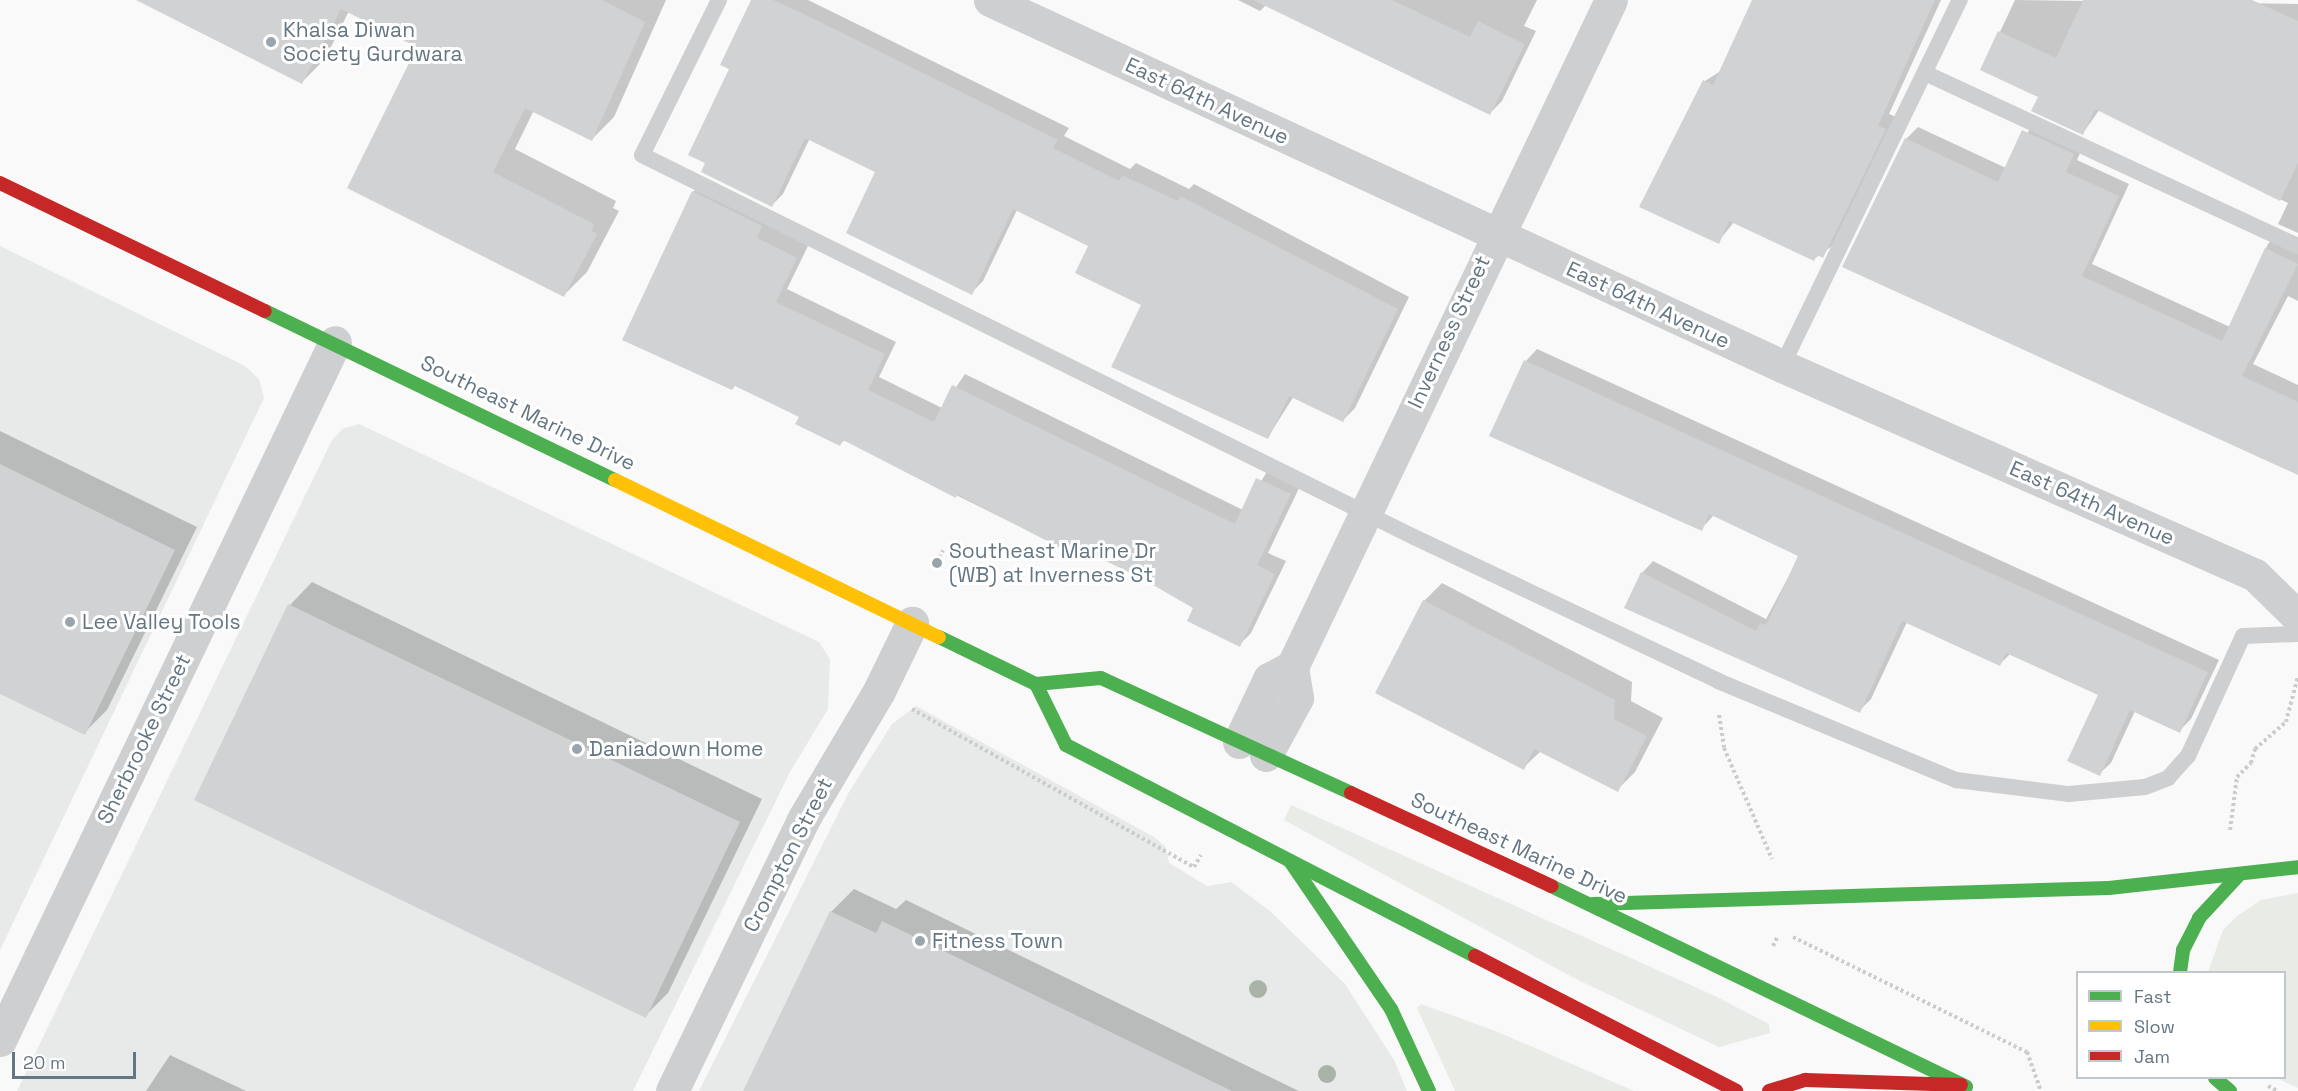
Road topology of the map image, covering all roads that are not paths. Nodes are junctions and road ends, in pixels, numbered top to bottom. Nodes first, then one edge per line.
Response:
1 (718, 0) edge
2 (990, 0) edge
3 (1611, 0) edge
4 (1960, 0) edge
5 (1926, 73) junction
6 (0, 183) edge
7 (1495, 235) junction
8 (2298, 246) edge
9 (335, 342) junction
10 (1782, 366) junction
11 (1364, 512) junction
12 (2298, 617) edge
13 (912, 623) junction
14 (2298, 634) edge
15 (1036, 684) junction
16 (1253, 748) junction
17 (1290, 861) junction
18 (2298, 867) edge
19 (2238, 876) junction
20 (1591, 904) junction
21 (2180, 971) edge
22 (0, 1040) edge
23 (2217, 1079) edge
24 (1961, 1085) junction
25 (672, 1091) edge
26 (1429, 1091) edge
27 (1736, 1091) edge
28 (1769, 1091) edge
29 (1975, 1091) edge
30 (2230, 1091) edge

1 - 11 lane
2 - 7 street, East 64th Avenue
3 - 7 street, Inverness Street
4 - 5 lane
5 - 8 lane
5 - 10 lane
6 - 9 main road, Southeast Marine Drive
7 - 10 street, East 64th Avenue
7 - 11 street, Inverness Street
9 - 13 main road, Southeast Marine Drive
9 - 22 street, Sherbrooke Street
10 - 12 street, East 64th Avenue
11 - 14 lane
11 - 16 street, Inverness Street
13 - 15 main road, Southeast Marine Drive
13 - 25 street, Crompton Street
15 - 16 main road, Southeast Marine Drive
15 - 17 main road
16 - 20 main road, Southeast Marine Drive
17 - 26 main road
17 - 27 main road
18 - 19 main road
19 - 20 main road
19 - 21 main road
20 - 24 main road, Southeast Marine Drive
23 - 30 main road
24 - 28 main road
24 - 29 main road, Southeast Marine Drive

